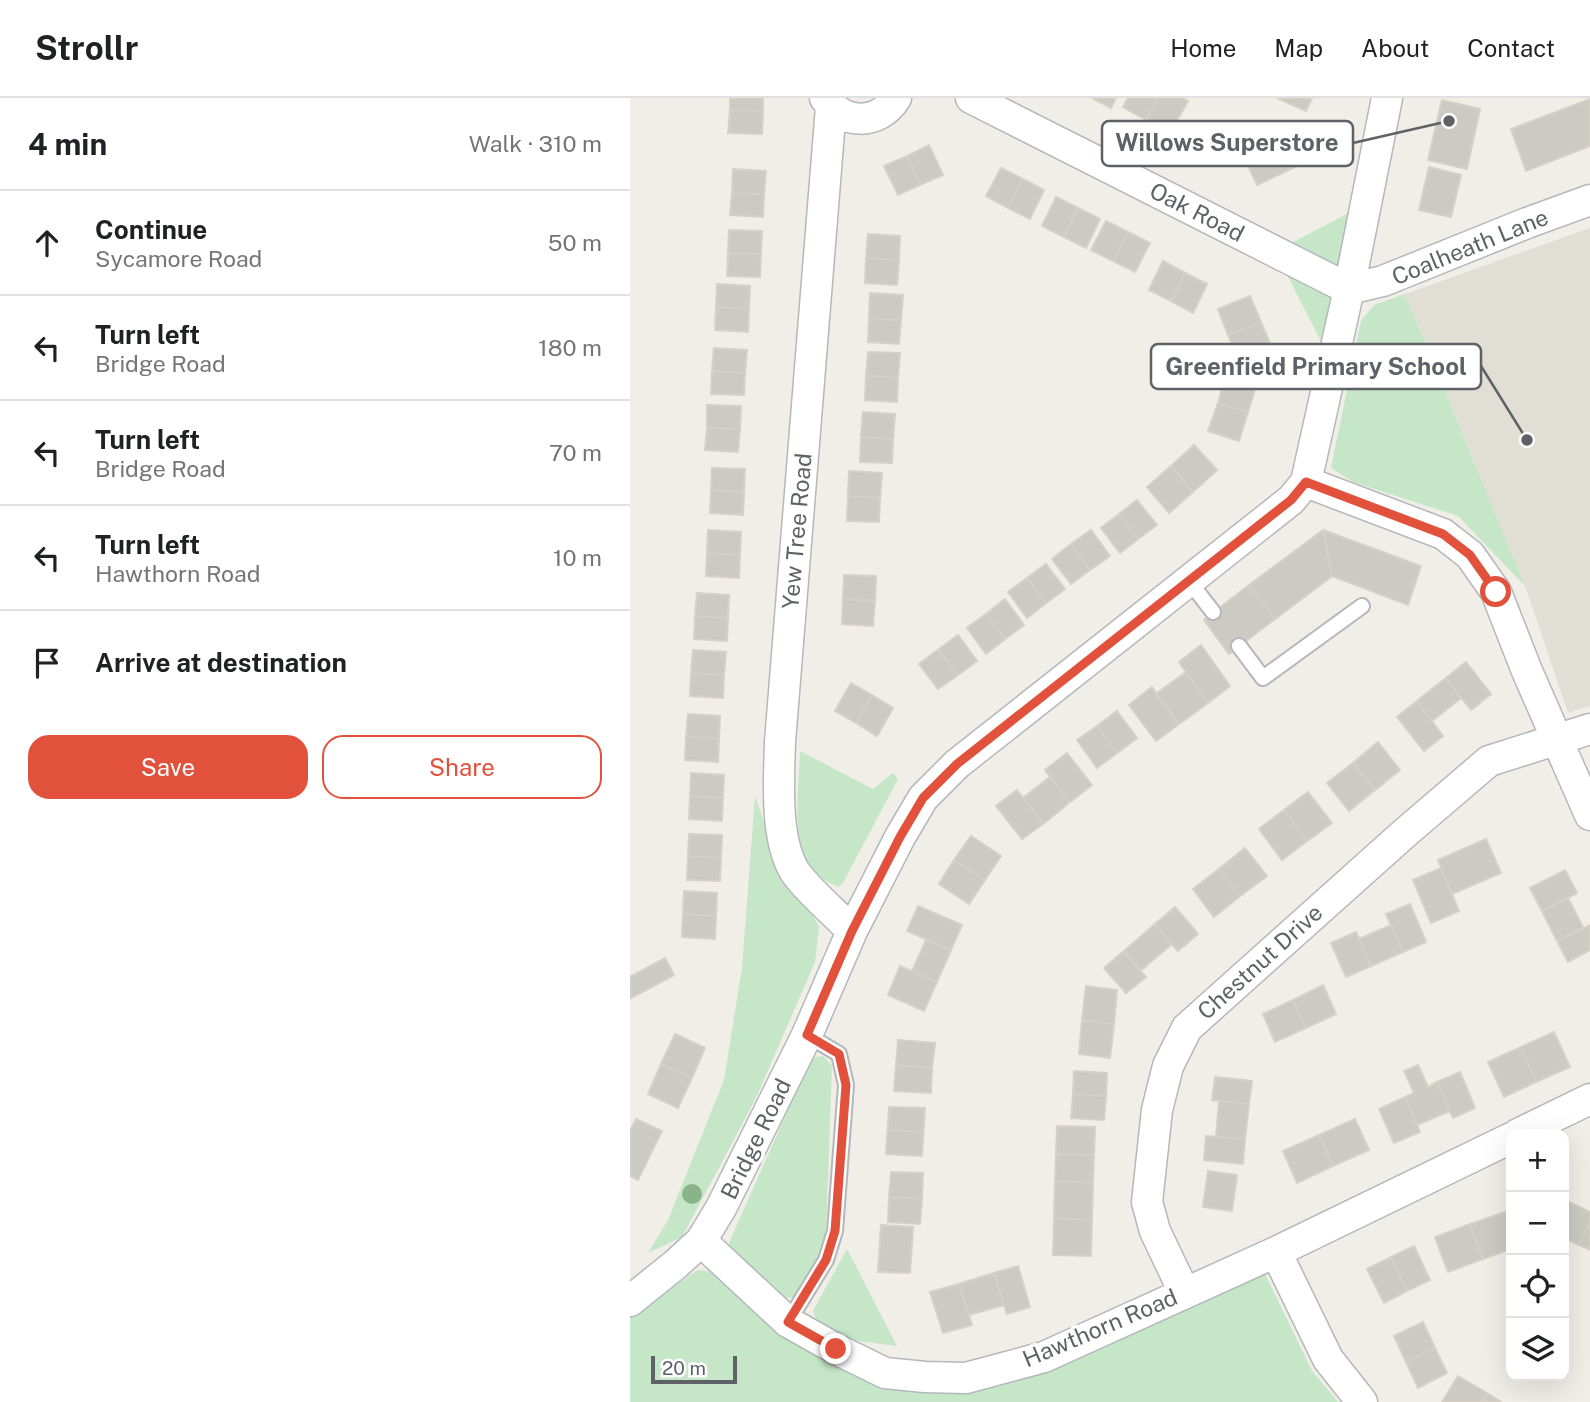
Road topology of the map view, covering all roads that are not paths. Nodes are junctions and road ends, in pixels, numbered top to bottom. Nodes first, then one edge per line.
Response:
1 (896, 98) edge
2 (971, 98) edge
3 (1387, 98) edge
4 (828, 102) edge
5 (1590, 200) edge
6 (1349, 289) junction
7 (1306, 482) junction
8 (1189, 581) junction
9 (1362, 606) dead end
10 (1213, 612) dead end
11 (1239, 646) dead end
12 (1590, 729) edge
13 (1557, 739) junction
14 (1590, 815) edge
15 (852, 931) junction
16 (807, 1035) junction
17 (1589, 1102) edge
18 (1529, 1129) edge
19 (1506, 1140) edge
20 (701, 1241) junction
21 (1276, 1252) junction
22 (1184, 1292) junction
23 (630, 1301) edge
24 (788, 1322) junction
25 (1362, 1402) edge

1 - 4 street
2 - 6 street, Oak Road
3 - 6 street
4 - 15 street, Yew Tree Road
5 - 6 street, Coalheath Lane
6 - 7 street
7 - 8 street, Bridge Road
7 - 13 street
8 - 10 lane
8 - 15 street, Bridge Road
9 - 11 lane
12 - 13 street, Chestnut Drive
13 - 14 street
13 - 22 street, Chestnut Drive
15 - 16 street, Bridge Road
16 - 20 street, Bridge Road
16 - 24 lane
17 - 18 street
19 - 21 street, Hawthorn Road
20 - 23 street, Bridge Road
20 - 24 street, Hawthorn Road
21 - 22 street, Hawthorn Road
21 - 25 street
22 - 24 street, Hawthorn Road

